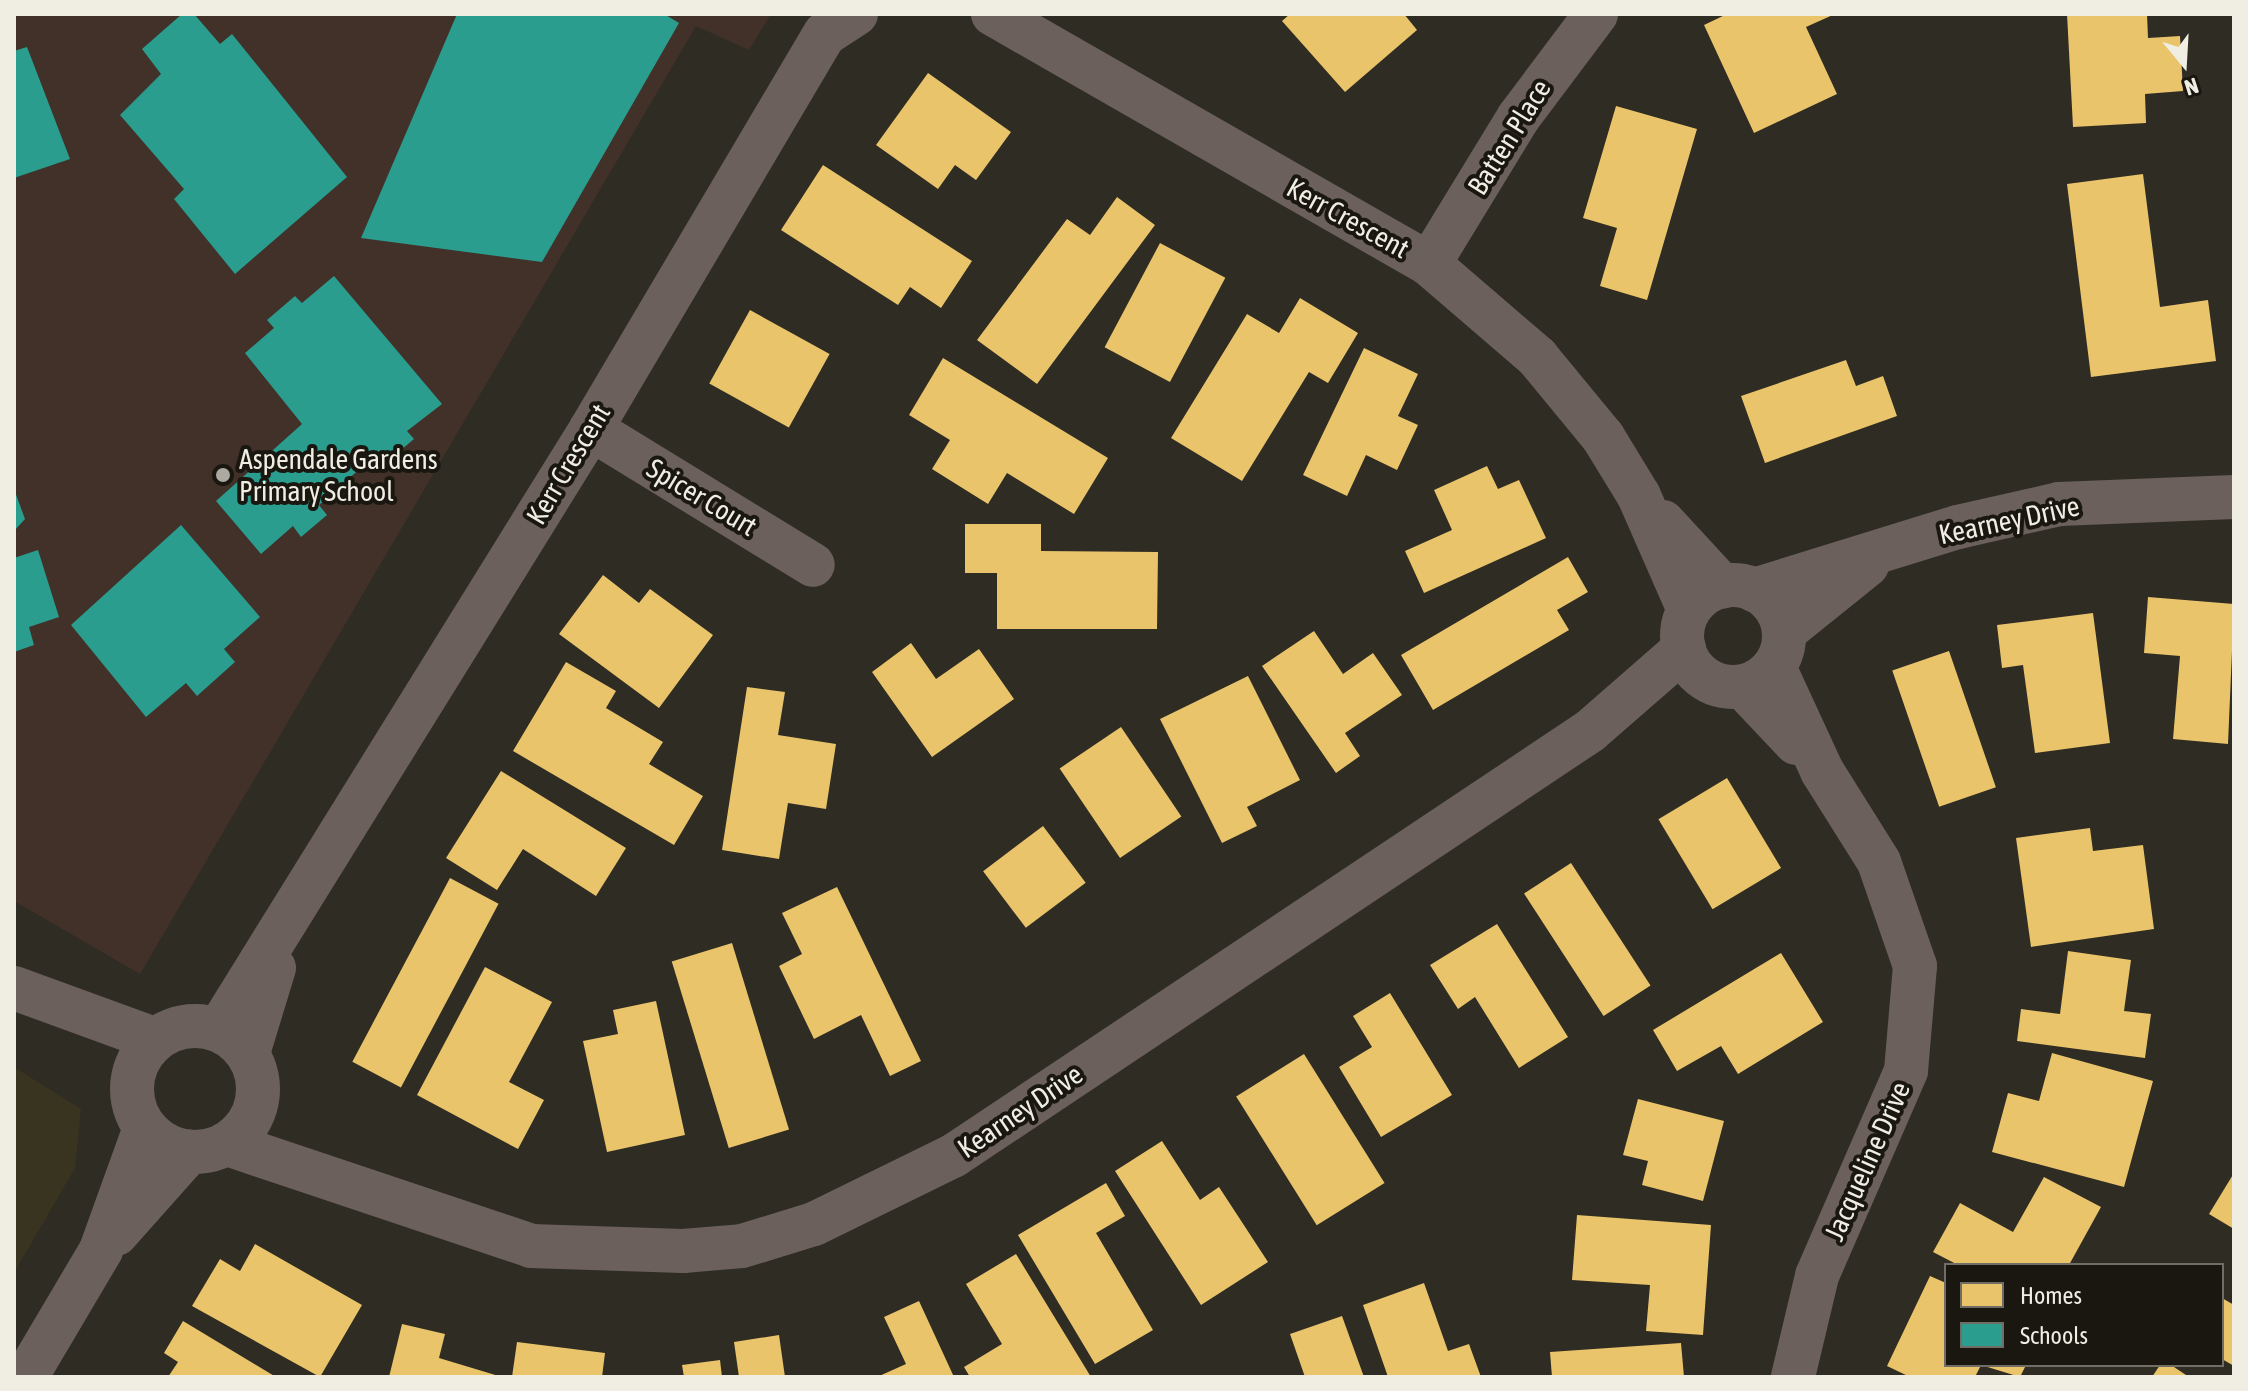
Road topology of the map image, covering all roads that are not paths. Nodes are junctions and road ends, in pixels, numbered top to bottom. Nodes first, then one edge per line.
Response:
1 (856, 14) edge
2 (993, 14) edge
3 (1596, 14) edge
4 (1429, 264) junction
5 (591, 429) junction
6 (2234, 497) edge
7 (813, 565) dead end
8 (1733, 638) junction
9 (31, 997) edge
10 (154, 1039) junction
11 (233, 1041) junction
12 (132, 1079) junction
13 (145, 1128) junction
14 (223, 1136) junction
15 (101, 1250) junction
16 (26, 1377) edge
17 (1793, 1377) edge

1 - 5 street, Kerr Crescent
2 - 4 street, Kerr Crescent
3 - 4 street, Batten Place
4 - 8 street, Kerr Crescent
5 - 7 street, Spicer Court
5 - 11 street, Kerr Crescent
6 - 8 street, Kearney Drive
8 - 14 street, Kearney Drive
8 - 17 street, Jacqueline Drive
9 - 10 street
9 - 12 street
10 - 11 street
10 - 12 street
11 - 14 street
12 - 13 street
13 - 14 street
13 - 15 street
14 - 15 street
15 - 16 street

